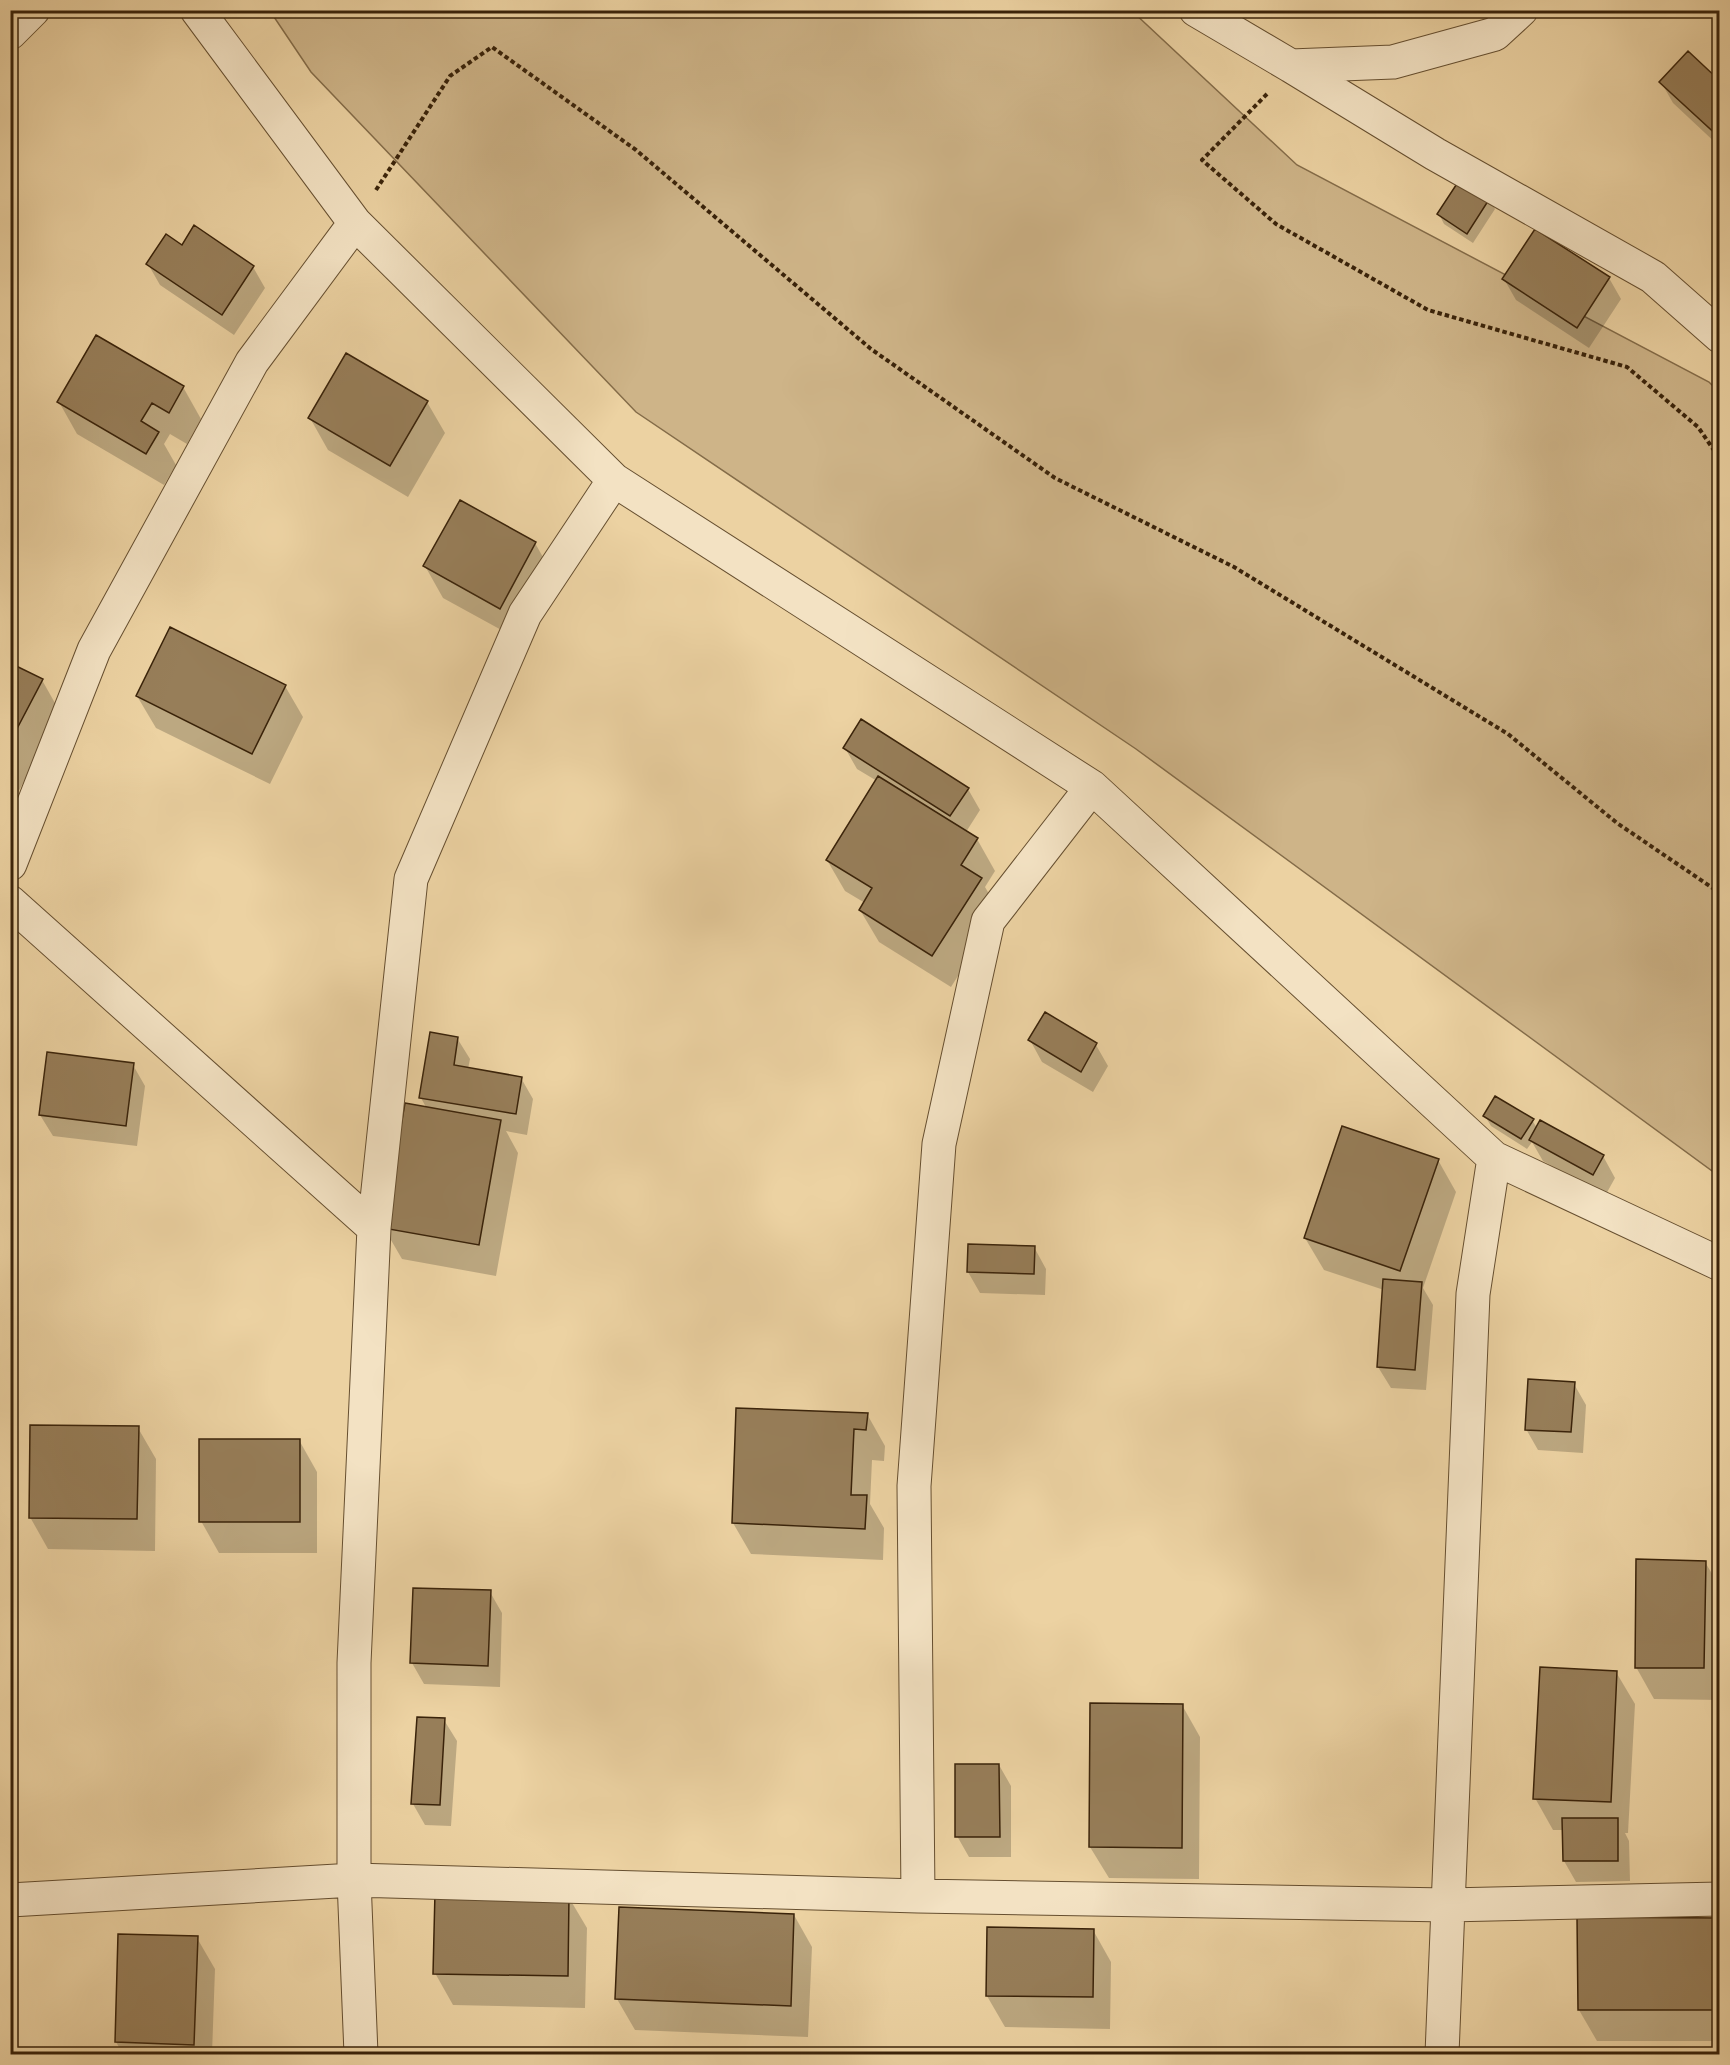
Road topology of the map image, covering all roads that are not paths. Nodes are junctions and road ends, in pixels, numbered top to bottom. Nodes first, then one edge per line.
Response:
1 (33, 10) edge
2 (197, 10) edge
3 (1196, 10) edge
4 (1521, 10) edge
5 (10, 33) edge
6 (1291, 66) junction
7 (355, 223) junction
8 (1719, 336) edge
9 (614, 480) junction
10 (1092, 787) junction
11 (10, 864) edge
12 (10, 902) edge
13 (1494, 1158) junction
14 (374, 1228) junction
15 (1719, 1264) edge
16 (354, 1880) junction
17 (918, 1896) junction
18 (1719, 1899) edge
19 (10, 1900) edge
20 (1448, 1905) junction
21 (361, 2055) edge
22 (1442, 2055) edge

1 - 5 street
2 - 7 street
3 - 6 street
4 - 6 street
6 - 8 street
7 - 9 street
7 - 11 street
9 - 10 street
9 - 14 street
10 - 13 street
10 - 17 street
12 - 14 street
13 - 15 street
13 - 20 street
14 - 16 street
16 - 17 street
16 - 19 street
16 - 21 street
17 - 20 street
18 - 20 street
20 - 22 street

